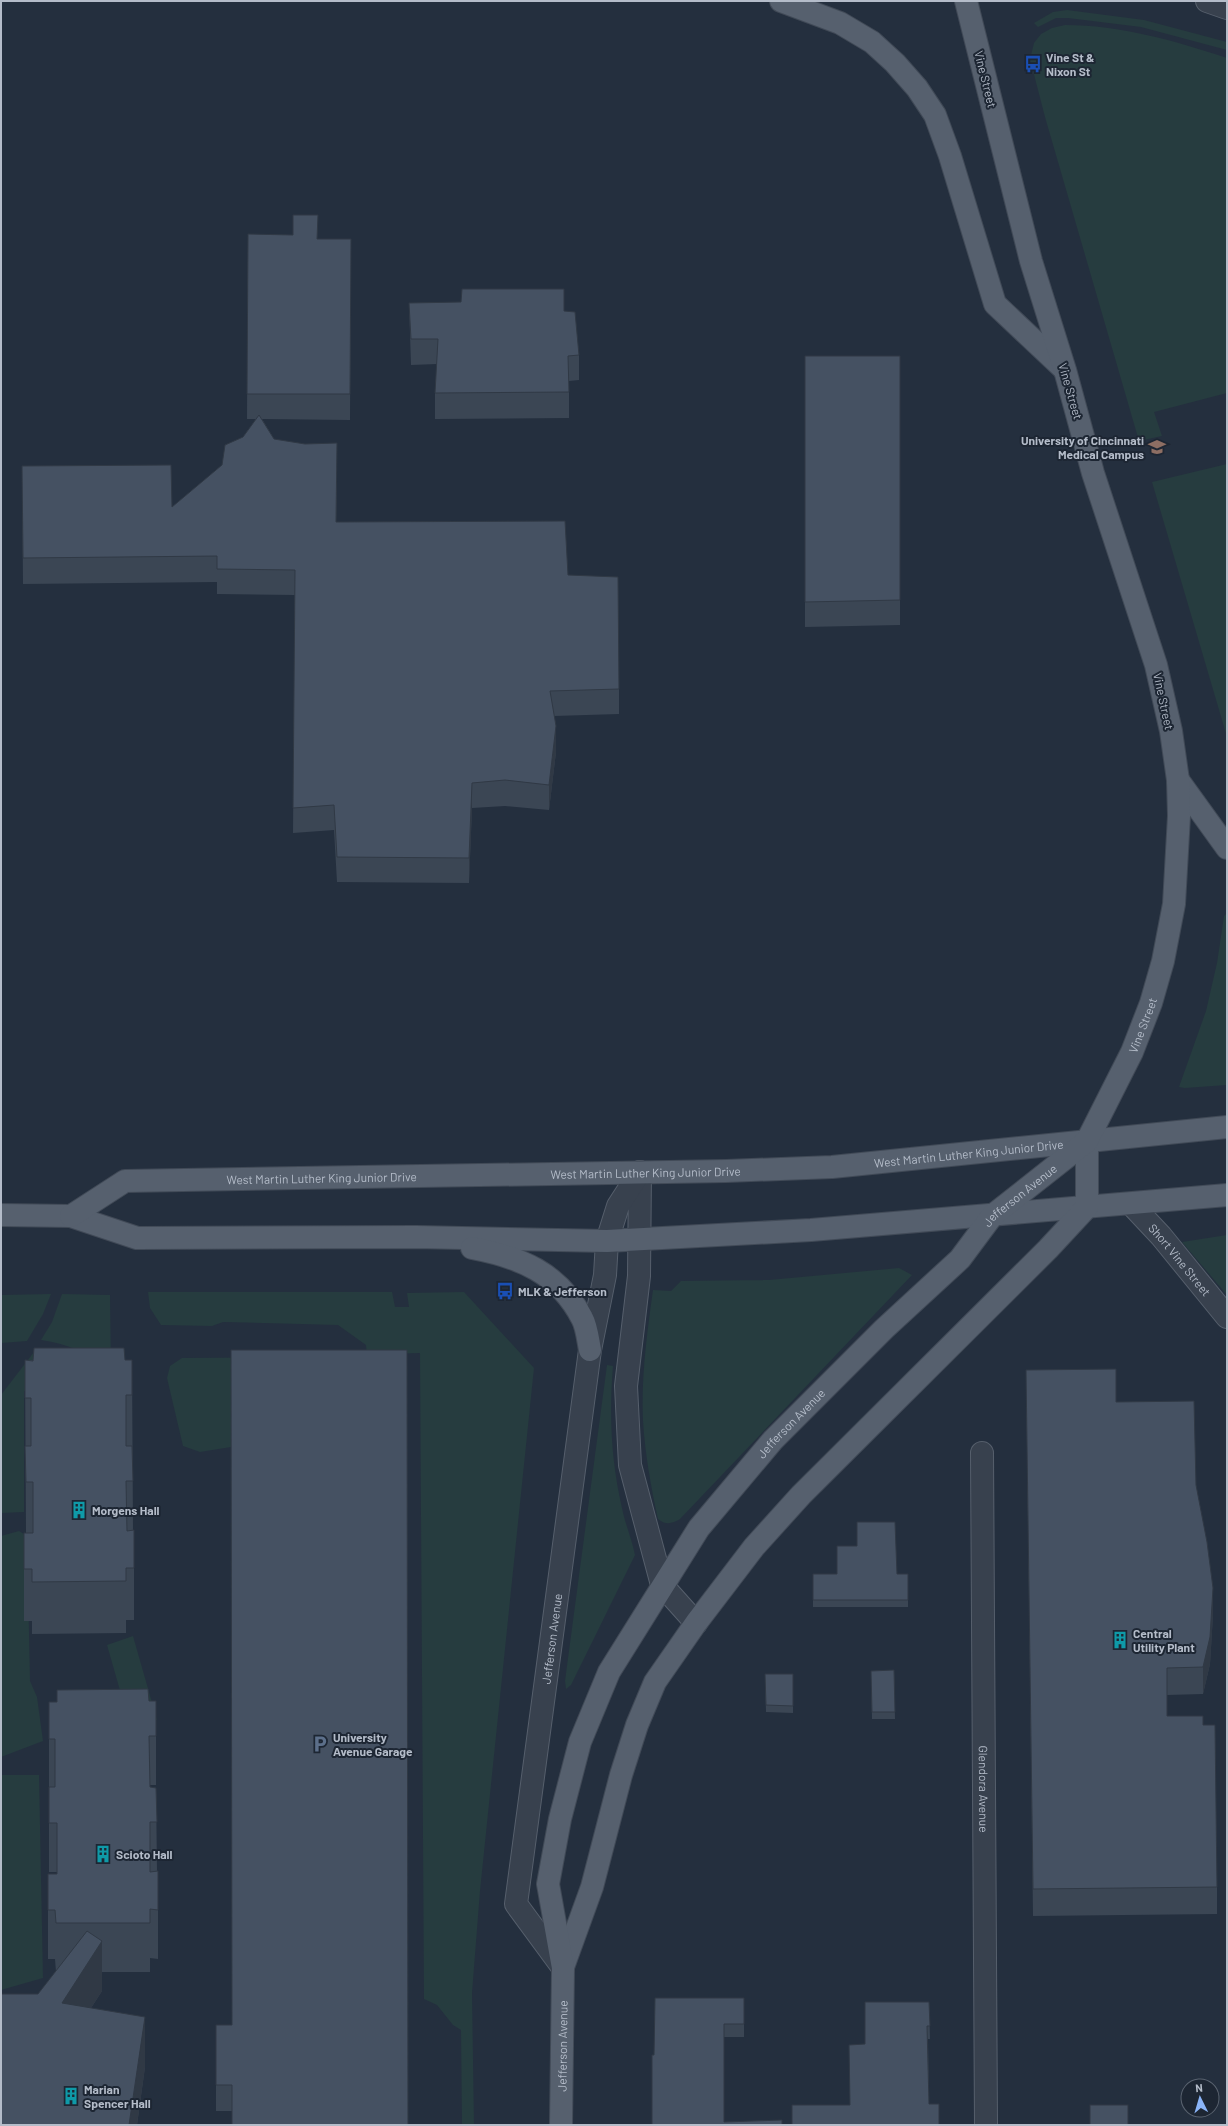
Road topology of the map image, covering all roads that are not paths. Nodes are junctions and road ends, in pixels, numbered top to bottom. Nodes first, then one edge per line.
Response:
1 (781, 1) edge
2 (966, 1) edge
3 (1207, 1) edge
4 (1227, 8) edge
5 (1065, 370) junction
6 (1178, 780) junction
7 (1227, 848) edge
8 (1227, 1127) edge
9 (1087, 1142) junction
10 (640, 1172) junction
11 (1227, 1195) edge
12 (1131, 1204) junction
13 (1087, 1207) junction
14 (1, 1215) edge
15 (72, 1216) junction
16 (992, 1216) junction
17 (416, 1237) junction
18 (640, 1240) junction
19 (607, 1241) junction
20 (1227, 1318) edge
21 (590, 1350) junction
22 (982, 1453) dead end
23 (662, 1585) junction
24 (696, 1623) junction
25 (562, 1968) junction
26 (561, 2125) edge
27 (986, 2125) edge

1 - 5 main road
2 - 5 main road, Vine Street
3 - 4 street
5 - 6 main road, Vine Street
6 - 7 main road, Vine Street
6 - 9 main road, Vine Street
8 - 9 main road, West Martin Luther King Junior Drive
9 - 10 main road, West Martin Luther King Junior Drive
9 - 13 main road
9 - 16 main road, Jefferson Avenue
10 - 15 main road, West Martin Luther King Junior Drive
10 - 18 street
10 - 19 street, Jefferson Avenue
11 - 12 main road
12 - 13 main road
12 - 20 street, Short Vine Street
13 - 16 main road
13 - 24 main road, Jefferson Avenue
14 - 15 main road
15 - 17 main road
16 - 18 main road
16 - 23 main road, Jefferson Avenue
17 - 19 main road
17 - 21 main road
18 - 19 main road
18 - 23 street
19 - 21 street, Jefferson Avenue
21 - 25 street, Jefferson Avenue
22 - 27 street, Glendora Avenue
23 - 24 street
23 - 25 main road, Jefferson Avenue
24 - 25 main road, Jefferson Avenue
25 - 26 main road, Jefferson Avenue

